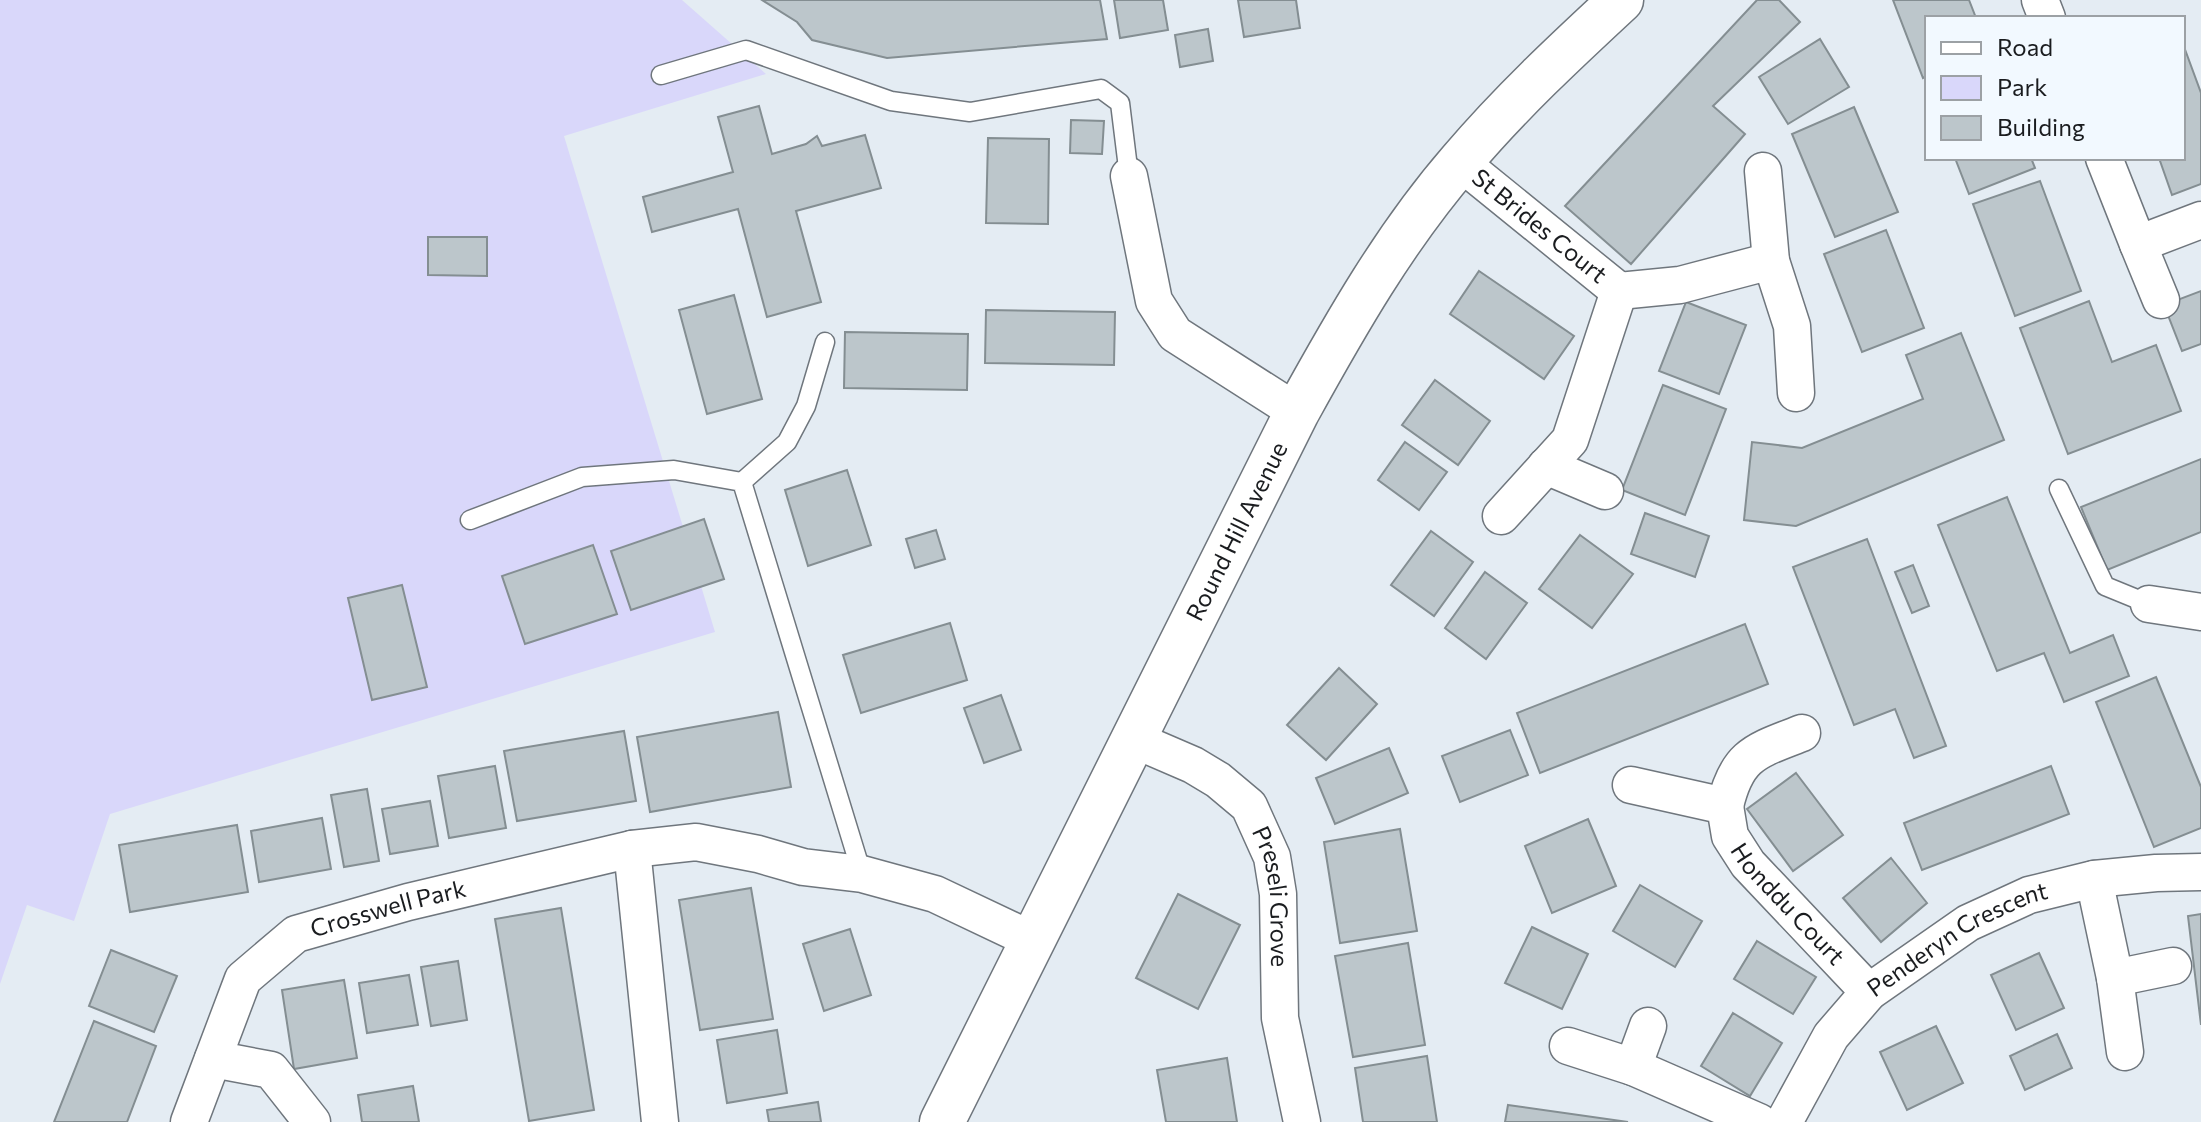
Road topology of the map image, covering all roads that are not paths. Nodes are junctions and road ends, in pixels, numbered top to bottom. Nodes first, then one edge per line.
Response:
1 (1621, 0) edge
2 (661, 75) dead end
3 (2105, 160) edge
4 (1460, 162) junction
5 (1763, 171) dead end
6 (1129, 176) joint
7 (2201, 220) edge
8 (2138, 244) junction
9 (1771, 261) junction
10 (1619, 291) junction
11 (2161, 300) dead end
12 (825, 342) dead end
13 (1796, 393) dead end
14 (1297, 412) junction
15 (1546, 466) junction
16 (742, 482) junction
17 (2059, 489) dead end
18 (1605, 491) dead end
19 (1501, 516) dead end
20 (470, 520) dead end
21 (2149, 604) joint
22 (2201, 612) edge
23 (1802, 733) dead end
24 (1135, 740) junction
25 (1631, 785) dead end
26 (1725, 806) junction
27 (632, 849) junction
28 (2201, 872) edge
29 (862, 874) junction
30 (2094, 879) junction
31 (1032, 940) junction
32 (2173, 966) dead end
33 (2115, 978) junction
34 (1869, 992) junction
35 (1648, 1026) dead end
36 (1568, 1046) dead end
37 (2125, 1052) dead end
38 (213, 1059) junction
39 (1633, 1067) junction
40 (189, 1122) edge
41 (312, 1122) edge
42 (660, 1122) edge
43 (942, 1122) edge
44 (1302, 1122) edge
45 (1759, 1122) edge
46 (1784, 1122) edge

1 - 4 street, Round Hill Avenue
2 - 6 lane
3 - 8 street
4 - 10 street, St Brides Court
4 - 14 street, Round Hill Avenue
5 - 9 street
6 - 14 street
7 - 8 street
8 - 11 street
9 - 10 street, St Brides Court
9 - 13 street
10 - 15 street, St Brides Court
12 - 16 lane
14 - 24 street, Round Hill Avenue
15 - 18 street
15 - 19 street, St Brides Court
16 - 20 lane
16 - 29 lane
17 - 21 lane
21 - 22 street
23 - 26 street
24 - 31 street, Round Hill Avenue
24 - 44 street, Preseli Grove
25 - 26 street
26 - 34 street, Honddu Court
27 - 29 street, Crosswell Park
27 - 38 street, Crosswell Park
27 - 42 street
28 - 30 street, Penderyn Crescent
29 - 31 street, Crosswell Park
30 - 33 street
30 - 34 street, Penderyn Crescent
31 - 43 street, Round Hill Avenue
32 - 33 street
33 - 37 street
34 - 46 street, Penderyn Crescent
35 - 39 street
36 - 39 street
38 - 40 street, Crosswell Park
38 - 41 street
39 - 45 street

